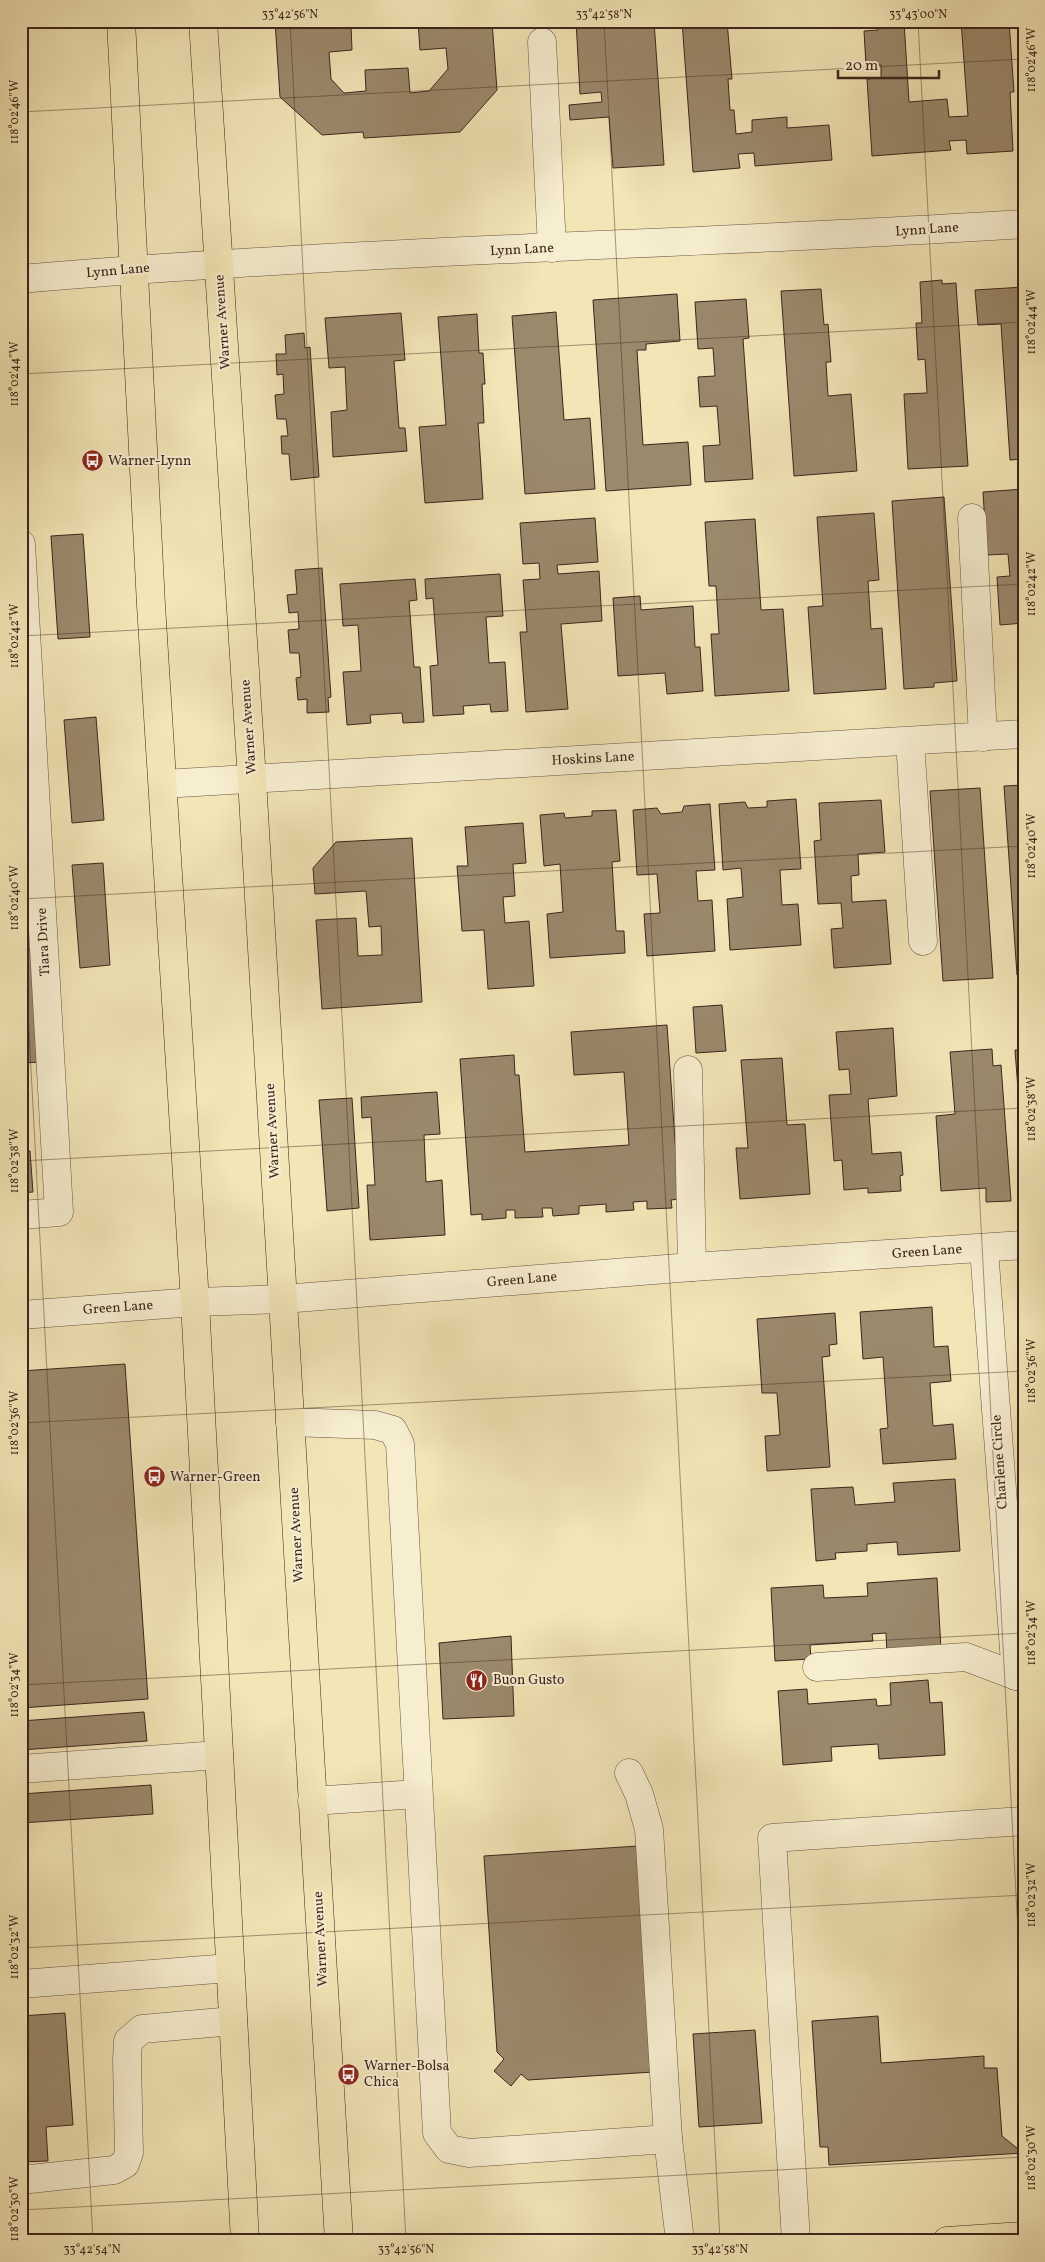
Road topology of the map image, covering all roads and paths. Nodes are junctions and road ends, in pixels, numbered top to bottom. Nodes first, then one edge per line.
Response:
1 (121, 21) edge
2 (203, 21) edge
3 (542, 42) dead end
4 (1024, 224) edge
5 (552, 248) junction
6 (219, 264) junction
7 (133, 269) junction
8 (21, 279) edge
9 (972, 518) dead end
10 (21, 544) edge
11 (1024, 734) edge
12 (983, 737) junction
13 (910, 741) junction
14 (252, 780) junction
15 (162, 784) junction
16 (922, 941) dead end
17 (688, 1070) dead end
18 (21, 1215) edge
19 (1024, 1245) edge
20 (984, 1249) junction
21 (692, 1267) junction
22 (283, 1299) junction
23 (195, 1302) junction
24 (21, 1315) edge
25 (290, 1422) junction
26 (816, 1667) dead end
27 (1020, 1675) edge
28 (219, 1755) junction
29 (21, 1769) edge
30 (630, 1773) dead end
31 (418, 1794) junction
32 (312, 1801) junction
33 (1024, 1821) edge
34 (230, 1968) junction
35 (21, 1984) edge
36 (233, 2021) junction
37 (668, 2139) junction
38 (21, 2180) edge
39 (1024, 2236) edge
40 (244, 2241) edge
41 (339, 2241) edge
42 (680, 2241) edge
43 (796, 2241) edge
44 (947, 2241) edge

1 - 7 main road
2 - 6 main road, Warner Avenue
3 - 5 street
4 - 5 street, Lynn Lane
5 - 6 street, Lynn Lane
6 - 7 street, Lynn Lane
6 - 14 main road, Warner Avenue
7 - 8 street, Lynn Lane
7 - 15 main road
9 - 12 street
10 - 18 street, Tiara Drive
11 - 12 street, Hoskins Lane
12 - 13 street, Hoskins Lane
13 - 14 street, Hoskins Lane
13 - 16 street
14 - 15 street, Hoskins Lane
14 - 22 main road, Warner Avenue
15 - 23 main road
17 - 21 street
19 - 20 street, Green Lane
20 - 21 street, Green Lane
20 - 27 street, Charlene Circle
21 - 22 street, Green Lane
22 - 23 street, Green Lane
22 - 25 main road, Warner Avenue
23 - 24 street, Green Lane
23 - 28 main road
25 - 31 street
25 - 32 main road, Warner Avenue
26 - 27 street
28 - 29 street
28 - 34 main road
30 - 37 street
31 - 32 street
31 - 37 street
32 - 41 main road, Warner Avenue
33 - 43 street
34 - 35 street
34 - 36 main road
36 - 38 street
36 - 40 main road
37 - 42 street
39 - 44 main road

